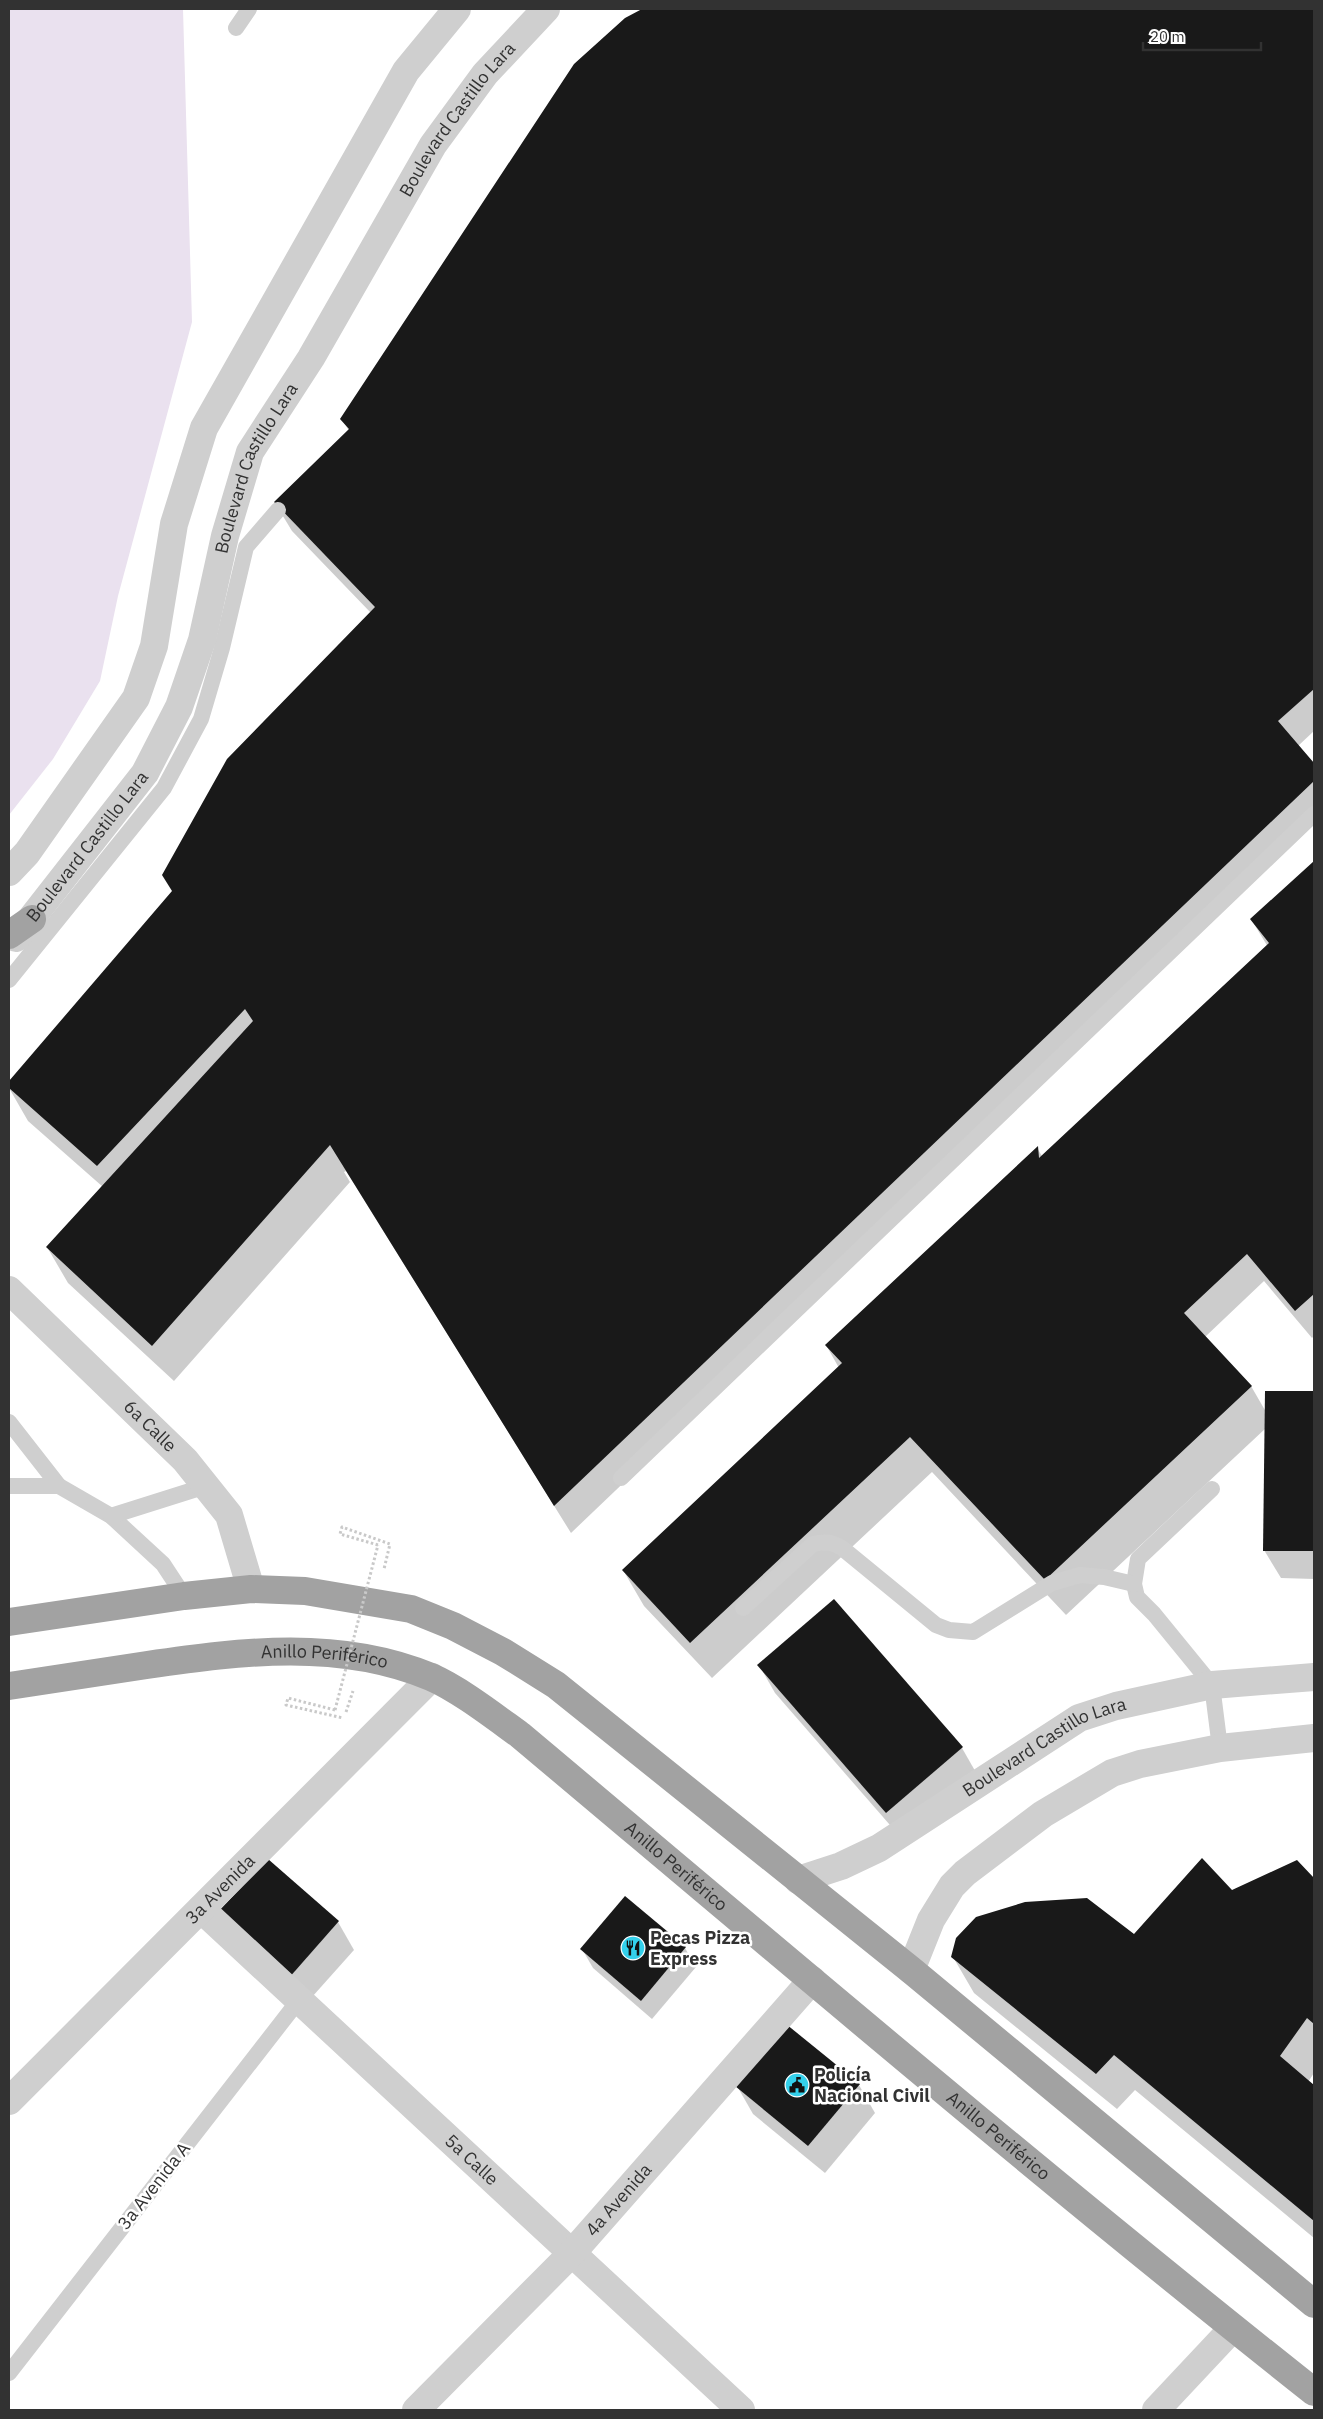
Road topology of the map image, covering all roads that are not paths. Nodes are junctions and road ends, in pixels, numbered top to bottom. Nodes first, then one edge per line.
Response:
1 (249, 9) edge
2 (457, 9) edge
3 (546, 9) edge
4 (236, 28) dead end
5 (278, 510) dead end
6 (1314, 814) edge
7 (9, 872) edge
8 (32, 919) junction
9 (9, 935) edge
10 (9, 947) edge
11 (9, 980) edge
12 (9, 1290) edge
13 (9, 1422) edge
14 (621, 1478) dead end
15 (9, 1486) edge
16 (59, 1486) junction
17 (206, 1486) junction
18 (1212, 1489) dead end
19 (111, 1516) junction
20 (1134, 1584) junction
21 (250, 1589) junction
22 (184, 1596) junction
23 (743, 1608) dead end
24 (9, 1622) edge
25 (432, 1677) junction
26 (1314, 1677) edge
27 (1212, 1685) junction
28 (9, 1686) edge
29 (1314, 1738) edge
30 (1220, 1748) junction
31 (798, 1880) junction
32 (201, 1909) junction
33 (911, 1970) junction
34 (812, 1980) junction
35 (299, 2000) junction
36 (9, 2101) edge
37 (572, 2253) junction
38 (1314, 2304) edge
39 (1234, 2328) junction
40 (9, 2373) edge
41 (1314, 2392) edge
42 (416, 2410) edge
43 (741, 2410) edge
44 (1156, 2410) edge

1 - 4 lane
2 - 7 street
3 - 8 street, Boulevard Castillo Lara
5 - 11 lane
6 - 14 lane
8 - 9 highway
8 - 10 street, Boulevard Castillo Lara
12 - 17 street, 6a Calle
13 - 16 lane
15 - 16 lane
16 - 19 lane
17 - 19 lane
17 - 21 street, 6a Calle
18 - 20 lane
19 - 22 lane
20 - 23 lane
20 - 27 lane
21 - 22 highway
21 - 31 highway
22 - 24 highway
25 - 28 highway, Anillo Periférico
25 - 32 street, 3a Avenida
25 - 34 highway, Anillo Periférico
26 - 27 street, Boulevard Castillo Lara
27 - 30 lane
27 - 31 street, Boulevard Castillo Lara
29 - 30 street
30 - 33 street
31 - 33 highway
32 - 35 street, 5a Calle
32 - 36 street, 3a Avenida
33 - 38 highway
34 - 37 street, 4a Avenida
34 - 39 highway, Anillo Periférico
35 - 37 street, 5a Calle
35 - 40 lane, 3a Avenida A
37 - 42 street, 4a Avenida
37 - 43 street, 5a Calle
39 - 41 highway, Anillo Periférico
39 - 44 street

